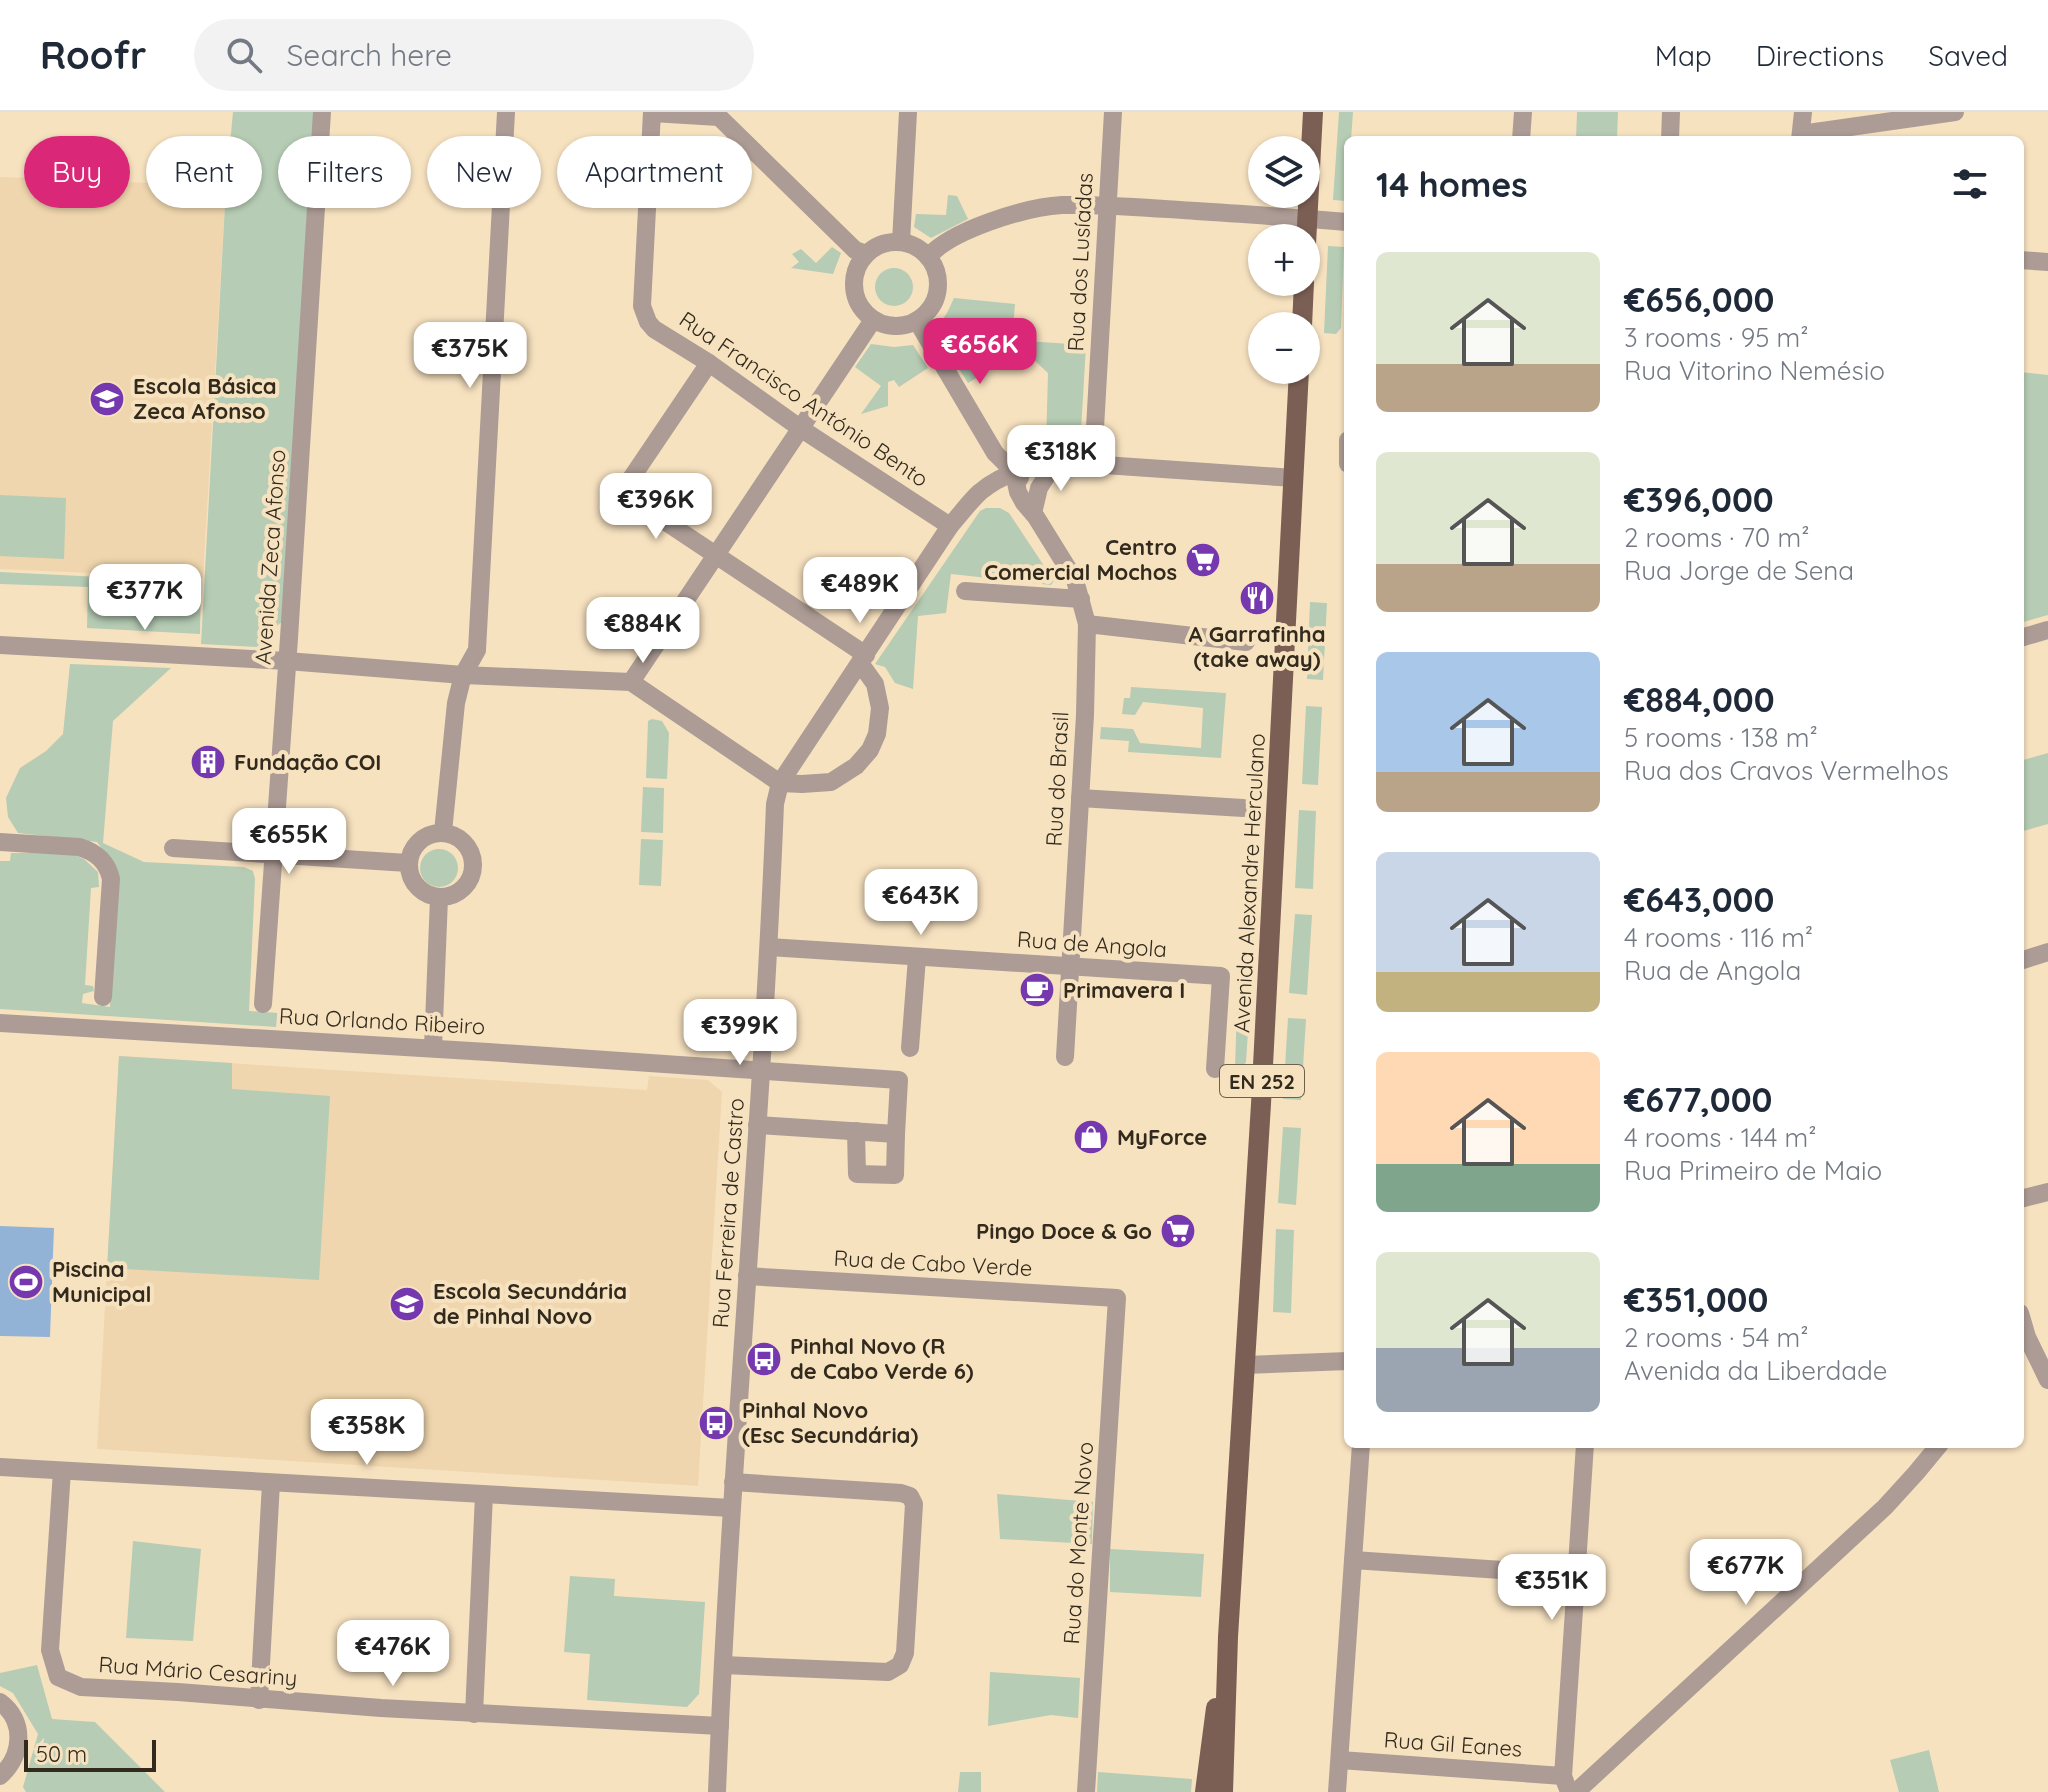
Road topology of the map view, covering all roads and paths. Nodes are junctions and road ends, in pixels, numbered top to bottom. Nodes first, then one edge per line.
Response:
1 (322, 112) edge
2 (506, 112) edge
3 (652, 112) edge
4 (908, 112) edge
5 (1113, 112) edge
6 (1313, 112) edge
7 (1523, 112) edge
8 (1671, 112) edge
9 (1803, 112) edge
10 (1955, 112) edge
11 (717, 114) edge
12 (1521, 136) edge
13 (1670, 136) edge
14 (1800, 136) edge
15 (1806, 136) edge
16 (1108, 205) junction
17 (1307, 218) junction
18 (1344, 222) edge
19 (1307, 224) edge
20 (901, 242) junction
21 (866, 254) junction
22 (928, 257) junction
23 (2024, 260) edge
24 (2048, 262) edge
25 (873, 320) junction
26 (917, 321) junction
27 (709, 363) junction
28 (1298, 384) edge
29 (800, 428) junction
30 (1055, 463) junction
31 (1093, 463) junction
32 (1014, 473) junction
33 (1294, 478) junction
34 (976, 497) junction
35 (1032, 510) junction
36 (950, 526) junction
37 (715, 555) junction
38 (965, 591) dead end
39 (1081, 599) junction
40 (1087, 624) junction
41 (2048, 630) edge
42 (2024, 637) edge
43 (1246, 642) dead end
44 (0, 645) edge
45 (863, 659) junction
46 (287, 661) junction
47 (463, 675) junction
48 (631, 682) junction
49 (780, 783) junction
50 (1080, 798) junction
51 (1243, 808) dead end
52 (443, 832) junction
53 (0, 842) edge
54 (173, 848) dead end
55 (273, 854) junction
56 (408, 863) junction
57 (439, 898) junction
58 (769, 947) junction
59 (2048, 952) edge
60 (917, 958) junction
61 (2024, 960) edge
62 (1070, 965) junction
63 (103, 997) dead end
64 (263, 1004) dead end
65 (0, 1023) edge
66 (433, 1048) junction
67 (910, 1048) dead end
68 (1065, 1057) dead end
69 (761, 1069) junction
70 (1215, 1069) dead end
71 (757, 1125) junction
72 (856, 1131) junction
73 (896, 1134) junction
74 (2048, 1192) edge
75 (2024, 1198) edge
76 (747, 1276) junction
77 (1117, 1298) joint
78 (2024, 1339) edge
79 (1344, 1361) edge
80 (1245, 1365) junction
81 (2048, 1380) edge
82 (1361, 1448) edge
83 (1585, 1448) edge
84 (1937, 1448) edge
85 (0, 1467) edge
86 (62, 1471) junction
87 (733, 1482) junction
88 (271, 1483) junction
89 (484, 1495) junction
90 (731, 1508) junction
91 (1353, 1560) junction
92 (1576, 1575) junction
93 (1228, 1637) junction
94 (723, 1665) junction
95 (259, 1700) junction
96 (0, 1702) edge
97 (474, 1714) junction
98 (720, 1726) junction
99 (1340, 1760) junction
100 (4, 1772) edge
101 (1566, 1784) edge
102 (9, 1792) edge
103 (717, 1792) edge
104 (1086, 1792) edge
105 (1205, 1792) edge
106 (1223, 1792) edge
107 (1337, 1792) edge
108 (1576, 1792) edge

1 - 46 street, Avenida Zeca Afonso
2 - 47 street
3 - 11 street
3 - 27 street, Rua Francisco António Bento
4 - 20 street
5 - 16 street, Rua dos Lusíadas
6 - 17 main road
7 - 12 street
8 - 13 street
9 - 14 street
10 - 15 street
11 - 21 street
16 - 17 street
16 - 22 street
16 - 31 street, Rua dos Lusíadas
17 - 18 street
17 - 19 main road
20 - 21 street
20 - 22 street
21 - 25 street
22 - 26 street
23 - 24 street
25 - 26 street
25 - 29 street
26 - 32 street, Rua do Brasil
27 - 29 street, Rua Francisco António Bento
27 - 37 street
28 - 33 main road, Avenida Alexandre Herculano / EN 252
29 - 36 street, Rua Francisco António Bento
29 - 37 street
30 - 31 street, Rua Ferreira de Castro
30 - 32 street, Rua Ferreira de Castro
30 - 35 street
31 - 33 street, Rua Ferreira de Castro
32 - 34 street, Rua Ferreira de Castro
32 - 35 street, Rua do Brasil
33 - 80 main road, Avenida Alexandre Herculano / EN 252
34 - 35 street
34 - 36 street, Rua Ferreira de Castro
35 - 39 street, Rua do Brasil
36 - 45 street, Rua Ferreira de Castro
37 - 45 street
37 - 48 street
38 - 39 street
39 - 40 street, Rua do Brasil
40 - 43 street
40 - 50 street, Rua do Brasil
41 - 42 street
44 - 46 street
45 - 49 street, Rua Ferreira de Castro
45 - 49 street
46 - 47 street
46 - 55 street, Avenida Zeca Afonso
47 - 48 street
47 - 52 street
48 - 49 street
49 - 58 street, Rua Ferreira de Castro
50 - 51 street
50 - 62 street, Rua do Brasil
52 - 56 street
52 - 57 street
53 - 63 street
54 - 55 street
55 - 56 street
55 - 64 street, Avenida Zeca Afonso
56 - 57 street
57 - 66 street
58 - 60 street, Rua de Angola
58 - 69 street, Rua Ferreira de Castro
59 - 61 street
60 - 62 street, Rua de Angola
60 - 67 street
62 - 68 street, Rua do Brasil
62 - 70 street, Rua de Angola
65 - 66 street, Rua Orlando Ribeiro
66 - 69 street, Rua Orlando Ribeiro
69 - 71 street, Rua Ferreira de Castro
69 - 73 street, Rua Orlando Ribeiro
71 - 72 street
71 - 76 street, Rua Ferreira de Castro
72 - 73 street
72 - 73 street
74 - 75 street
76 - 77 street, Rua de Cabo Verde
76 - 87 street, Rua Ferreira de Castro
77 - 104 street, Rua do Monte Novo
78 - 81 street
79 - 80 street
80 - 93 main road, Avenida Alexandre Herculano / EN 252
82 - 91 street
83 - 92 street
84 - 108 street
85 - 86 street
86 - 88 street
86 - 95 street, Rua Mário Cesariny
87 - 90 street, Rua Ferreira de Castro
87 - 94 street
88 - 89 street
88 - 95 street
89 - 90 street
89 - 97 street
90 - 94 street, Rua Ferreira de Castro
91 - 92 street
91 - 99 street
92 - 101 street
93 - 105 main road, Avenida Alexandre Herculano / EN 252
93 - 106 main road, Avenida Alexandre Herculano / EN 252
94 - 98 street, Rua Ferreira de Castro
95 - 97 street, Rua Mário Cesariny
96 - 100 street
97 - 98 street, Rua Mário Cesariny
98 - 103 street, Rua Ferreira de Castro
99 - 101 street, Rua Gil Eanes
99 - 107 street
100 - 102 street

